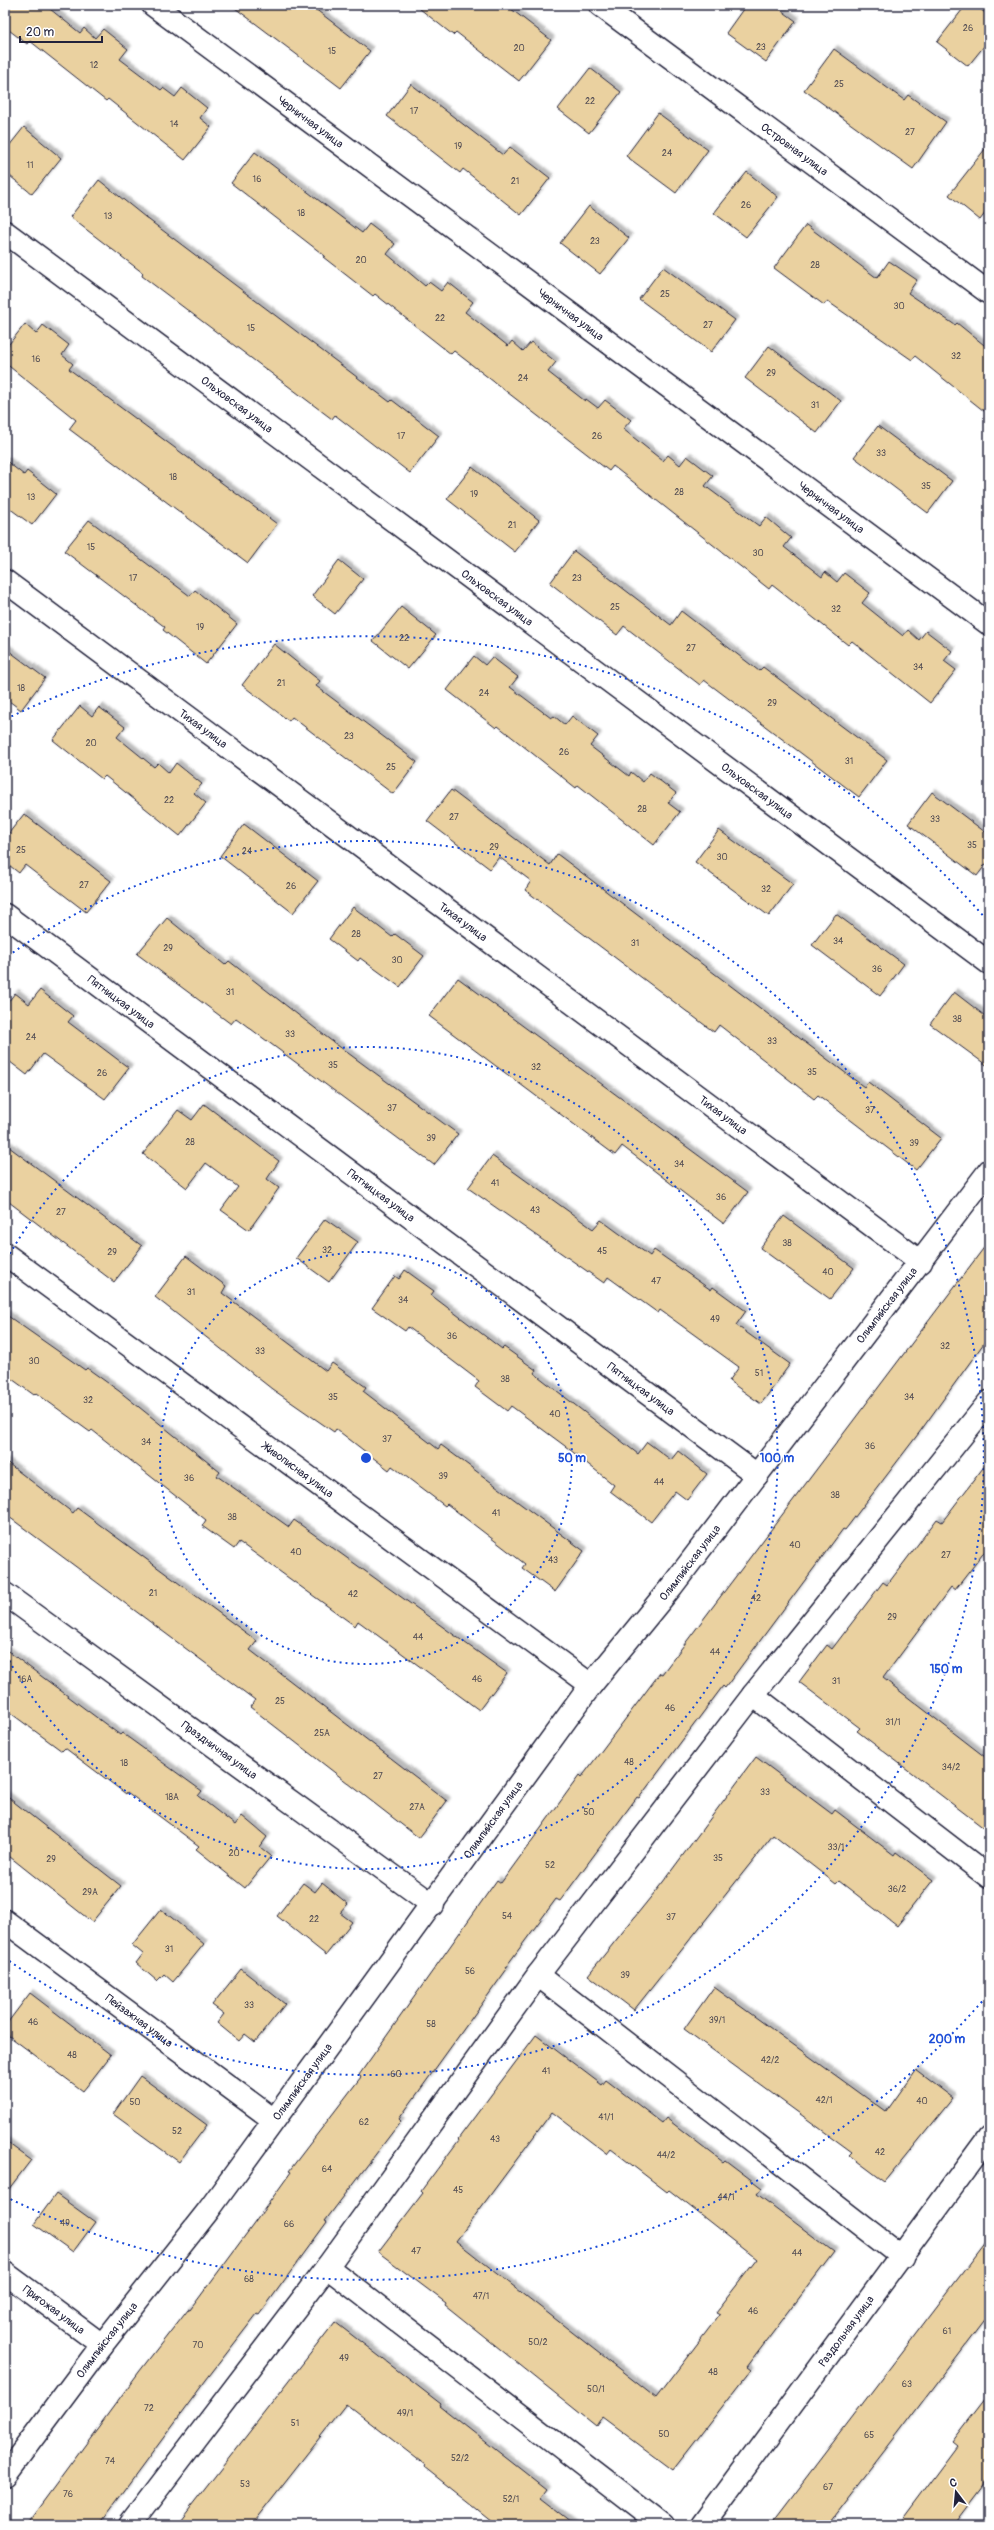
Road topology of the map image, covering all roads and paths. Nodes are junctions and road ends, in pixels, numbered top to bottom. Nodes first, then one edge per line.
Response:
1 (154, 5) edge
2 (600, 5) edge
3 (5, 232) edge
4 (989, 293) edge
5 (5, 581) edge
6 (989, 624) edge
7 (5, 915) edge
8 (989, 963) edge
9 (989, 1171) edge
10 (5, 1254) edge
11 (921, 1262) junction
12 (987, 1408) edge
13 (757, 1475) junction
14 (5, 1594) edge
15 (591, 1685) junction
16 (753, 1695) junction
17 (989, 1877) edge
18 (433, 1906) junction
19 (5, 1920) edge
20 (538, 1975) junction
21 (274, 2120) junction
22 (989, 2137) edge
23 (902, 2257) junction
24 (327, 2268) junction
25 (5, 2273) edge
26 (102, 2345) junction
27 (5, 2475) edge
28 (130, 2525) edge
29 (662, 2525) edge
30 (703, 2525) edge

1 - 6 street, Черничная улица
2 - 4 street, Островная улица
3 - 8 street, Ольховская улица
5 - 11 street, Тихая улица
7 - 13 street, Пятницкая улица
9 - 11 street, Олимпийская улица
10 - 15 street, Живописная улица
11 - 13 street, Олимпийская улица
12 - 16 street
13 - 15 street, Олимпийская улица
14 - 18 street, Праздничная улица
15 - 18 street, Олимпийская улица
16 - 17 street
16 - 20 street
18 - 21 street, Олимпийская улица
19 - 21 street, Пейзажная улица
20 - 23 street
20 - 24 street
21 - 26 street, Олимпийская улица
22 - 23 street, Раздольная улица
23 - 30 street, Раздольная улица
24 - 28 street
24 - 29 street
25 - 26 street, Пригожая улица
26 - 27 street, Олимпийская улица

